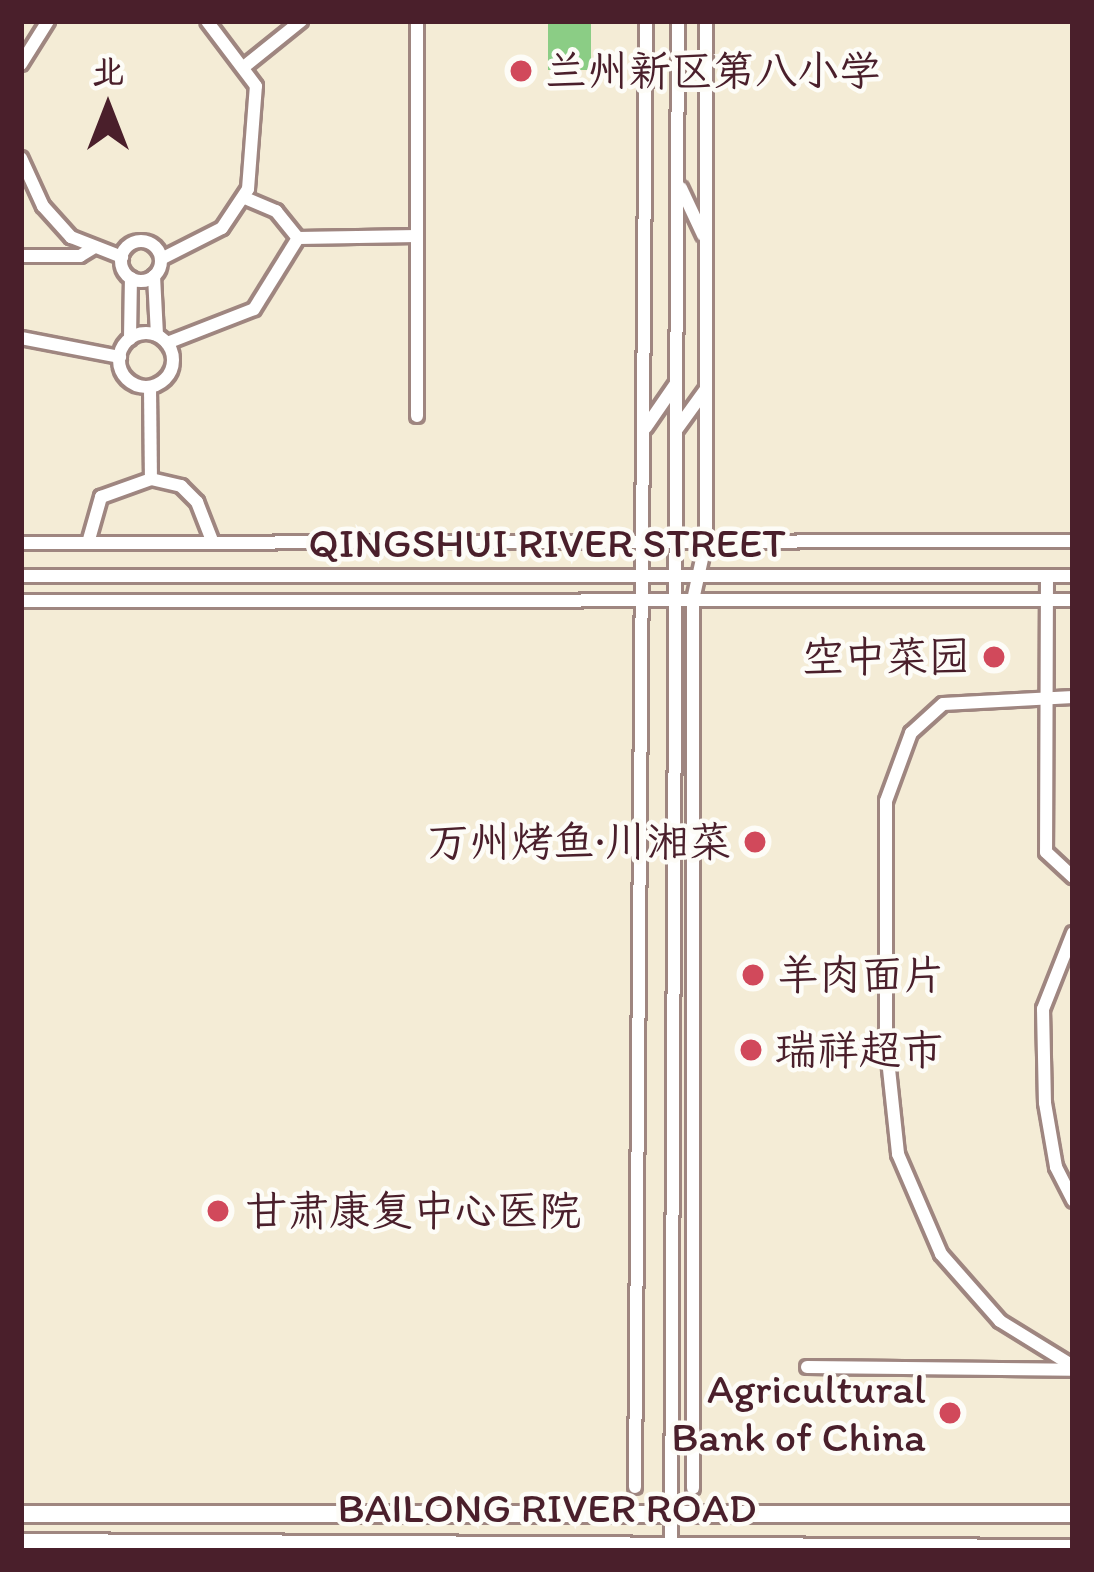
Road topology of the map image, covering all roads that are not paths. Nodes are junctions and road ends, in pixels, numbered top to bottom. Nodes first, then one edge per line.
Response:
1 (48, 21) edge
2 (207, 21) edge
3 (301, 21) edge
4 (417, 21) edge
5 (646, 21) edge
6 (678, 21) edge
7 (706, 21) edge
8 (21, 64) edge
9 (245, 65) junction
10 (21, 158) edge
11 (679, 183) junction
12 (245, 198) junction
13 (417, 236) junction
14 (298, 238) junction
15 (706, 242) junction
16 (94, 248) junction
17 (21, 256) edge
18 (122, 257) junction
19 (161, 259) junction
20 (154, 276) junction
21 (131, 278) junction
22 (21, 338) edge
23 (130, 339) junction
24 (162, 339) junction
25 (120, 357) junction
26 (676, 384) junction
27 (150, 387) junction
28 (706, 389) junction
29 (417, 416) dead end
30 (645, 429) junction
31 (676, 430) junction
32 (151, 479) junction
33 (676, 540) junction
34 (641, 541) junction
35 (706, 541) junction
36 (1073, 541) edge
37 (213, 542) junction
38 (21, 543) edge
39 (88, 543) junction
40 (676, 575) junction
41 (21, 576) edge
42 (638, 576) junction
43 (699, 576) junction
44 (1048, 576) junction
45 (1073, 576) edge
46 (676, 599) junction
47 (636, 600) junction
48 (693, 600) junction
49 (1048, 600) junction
50 (1073, 600) edge
51 (21, 601) edge
52 (1047, 697) junction
53 (1073, 697) edge
54 (1073, 877) edge
55 (1073, 933) edge
56 (1073, 1201) edge
57 (807, 1367) dead end
58 (1073, 1368) edge
59 (635, 1487) dead end
60 (693, 1488) dead end
61 (21, 1514) edge
62 (1073, 1514) edge
63 (671, 1515) junction
64 (21, 1542) edge
65 (671, 1548) edge
66 (1073, 1548) edge

1 - 8 street
2 - 9 street
3 - 9 street
4 - 13 street
5 - 30 street
6 - 11 street
7 - 15 street
9 - 12 street
10 - 16 street
11 - 15 street
11 - 26 street
12 - 14 street
12 - 19 street
13 - 14 street
13 - 29 street
14 - 24 street
15 - 28 street
16 - 17 street
16 - 18 street
18 - 19 street
18 - 21 street
19 - 20 street
20 - 21 street
20 - 24 street
21 - 23 street
22 - 25 street
23 - 24 street
23 - 25 street
24 - 27 street
25 - 27 street
26 - 30 street
26 - 31 street
27 - 32 street
28 - 31 street
28 - 35 street
30 - 34 street
31 - 33 street
32 - 37 street
32 - 39 street
33 - 34 street
33 - 35 street
33 - 40 street
34 - 37 street
34 - 42 street
35 - 36 street
35 - 43 street
37 - 39 street
38 - 39 street
40 - 42 street, QINGSHUI RIVER STREET
40 - 43 street, QINGSHUI RIVER STREET
40 - 46 street
41 - 42 street, QINGSHUI RIVER STREET
42 - 47 street
43 - 44 street, QINGSHUI RIVER STREET
43 - 48 street
44 - 45 street, QINGSHUI RIVER STREET
44 - 49 street
46 - 47 street
46 - 48 street
46 - 63 street
47 - 51 street
47 - 59 street
48 - 49 street
48 - 60 street
49 - 50 street
49 - 52 street
52 - 53 street
52 - 54 street
52 - 58 street
55 - 56 street
57 - 58 street
61 - 63 main road, BAILONG RIVER ROAD
62 - 63 main road, BAILONG RIVER ROAD
63 - 65 street
64 - 65 main road, BAILONG RIVER ROAD
65 - 66 main road, BAILONG RIVER ROAD

